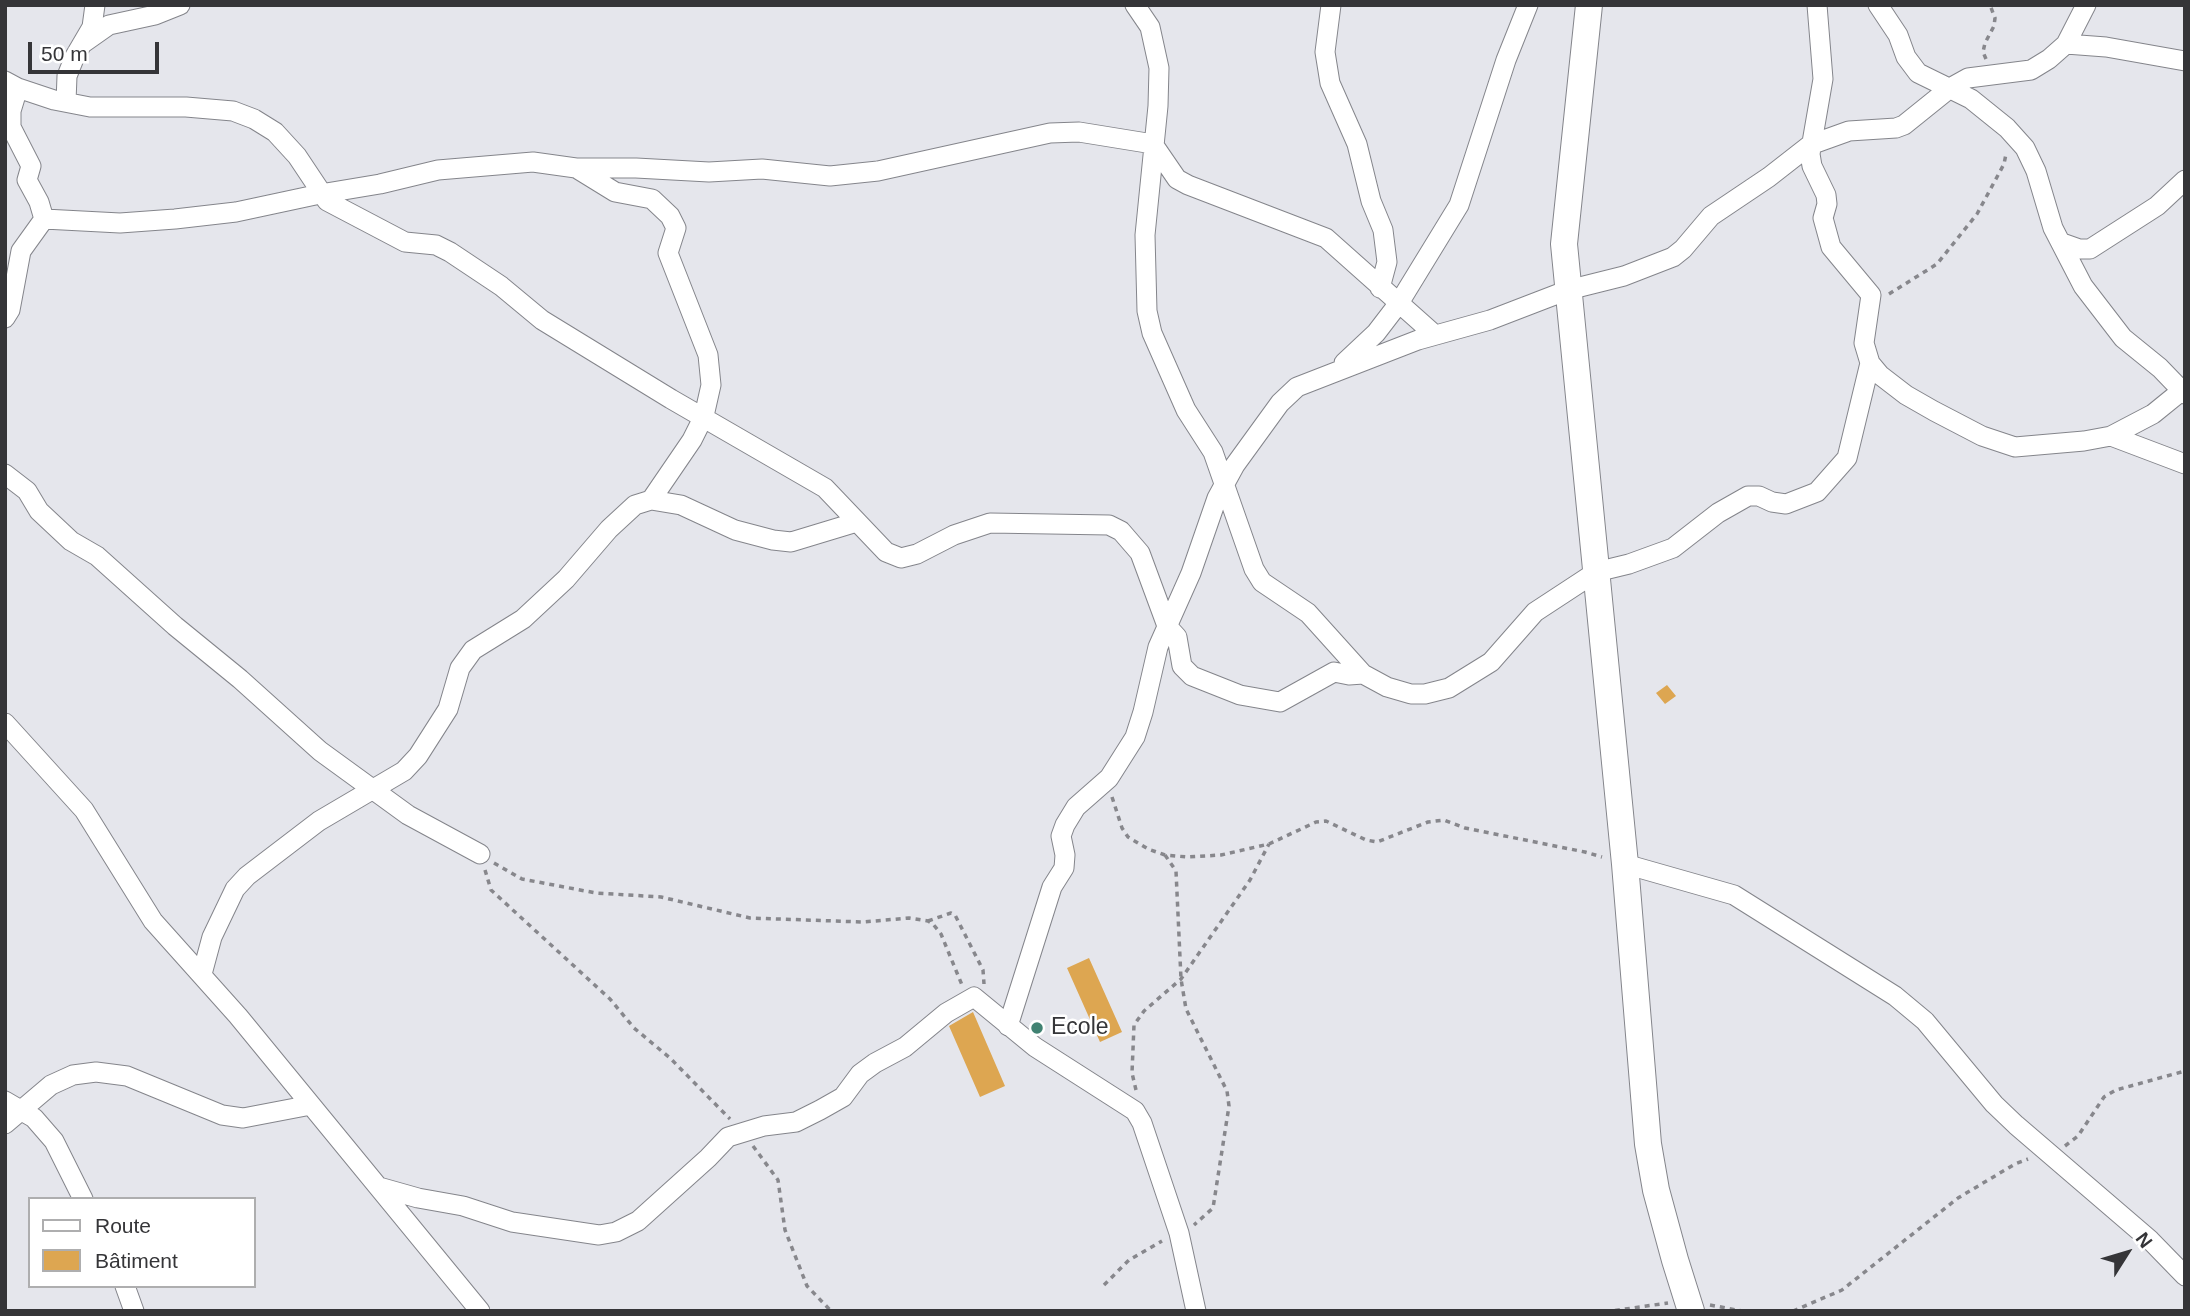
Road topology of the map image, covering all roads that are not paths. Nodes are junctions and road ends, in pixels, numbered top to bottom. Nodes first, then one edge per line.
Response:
1 (95, 5) edge
2 (180, 5) edge
3 (1135, 5) edge
4 (1331, 5) edge
5 (1528, 5) edge
6 (1589, 5) edge
7 (1817, 5) edge
8 (1878, 5) edge
9 (2086, 5) edge
10 (82, 44) junction
11 (2066, 44) junction
12 (2185, 61) edge
13 (12, 85) edge
14 (1950, 88) junction
15 (66, 102) junction
16 (1153, 144) junction
17 (1810, 145) junction
18 (576, 168) junction
19 (2185, 180) edge
20 (320, 194) junction
21 (44, 219) junction
22 (2062, 243) junction
23 (1380, 288) junction
24 (1568, 290) junction
25 (1399, 303) junction
26 (5, 318) edge
27 (1435, 335) junction
28 (1870, 363) junction
29 (1335, 370) junction
30 (2184, 391) edge
31 (704, 416) junction
32 (2111, 436) junction
33 (2185, 464) edge
34 (5, 474) edge
35 (1225, 484) junction
36 (651, 500) junction
37 (857, 522) junction
38 (1596, 572) junction
39 (1167, 626) junction
40 (1363, 674) junction
41 (7, 722) edge
42 (373, 789) junction
43 (480, 854) road end
44 (1625, 864) junction
45 (202, 974) junction
46 (1008, 1026) junction
47 (13, 1105) edge
48 (311, 1105) junction
49 (5, 1124) edge
50 (379, 1187) junction
51 (82, 1197) edge
52 (2185, 1276) edge
53 (126, 1288) edge
54 (1690, 1306) edge
55 (134, 1311) edge
56 (480, 1311) edge
57 (1196, 1311) edge

1 - 10 street
2 - 10 street
3 - 16 street
4 - 23 street
5 - 25 street
6 - 24 street
7 - 17 street
8 - 14 street
9 - 11 street
10 - 15 street
11 - 12 street
11 - 14 street
13 - 15 street
13 - 21 street
14 - 17 street
14 - 22 street
15 - 20 street
16 - 18 street
16 - 23 street
16 - 35 street
17 - 24 street
17 - 28 street
18 - 20 street
18 - 31 street
19 - 22 street
20 - 21 street
20 - 31 street
21 - 26 street
22 - 30 street
23 - 25 street
24 - 27 street
24 - 38 street
25 - 27 street
25 - 29 street
27 - 29 street
28 - 32 street
28 - 38 street
29 - 35 street
30 - 32 street
31 - 36 street
31 - 37 street
32 - 33 street
34 - 42 street
35 - 39 street
35 - 40 street
36 - 37 street
36 - 42 street
37 - 39 street
38 - 40 street
38 - 44 street
39 - 40 street
39 - 46 street
41 - 45 street
42 - 43 street
42 - 45 street
44 - 52 street
44 - 54 street
45 - 48 street
46 - 50 street
46 - 57 street
47 - 48 street
47 - 49 street
47 - 51 street
48 - 50 street
50 - 56 street
53 - 55 street

